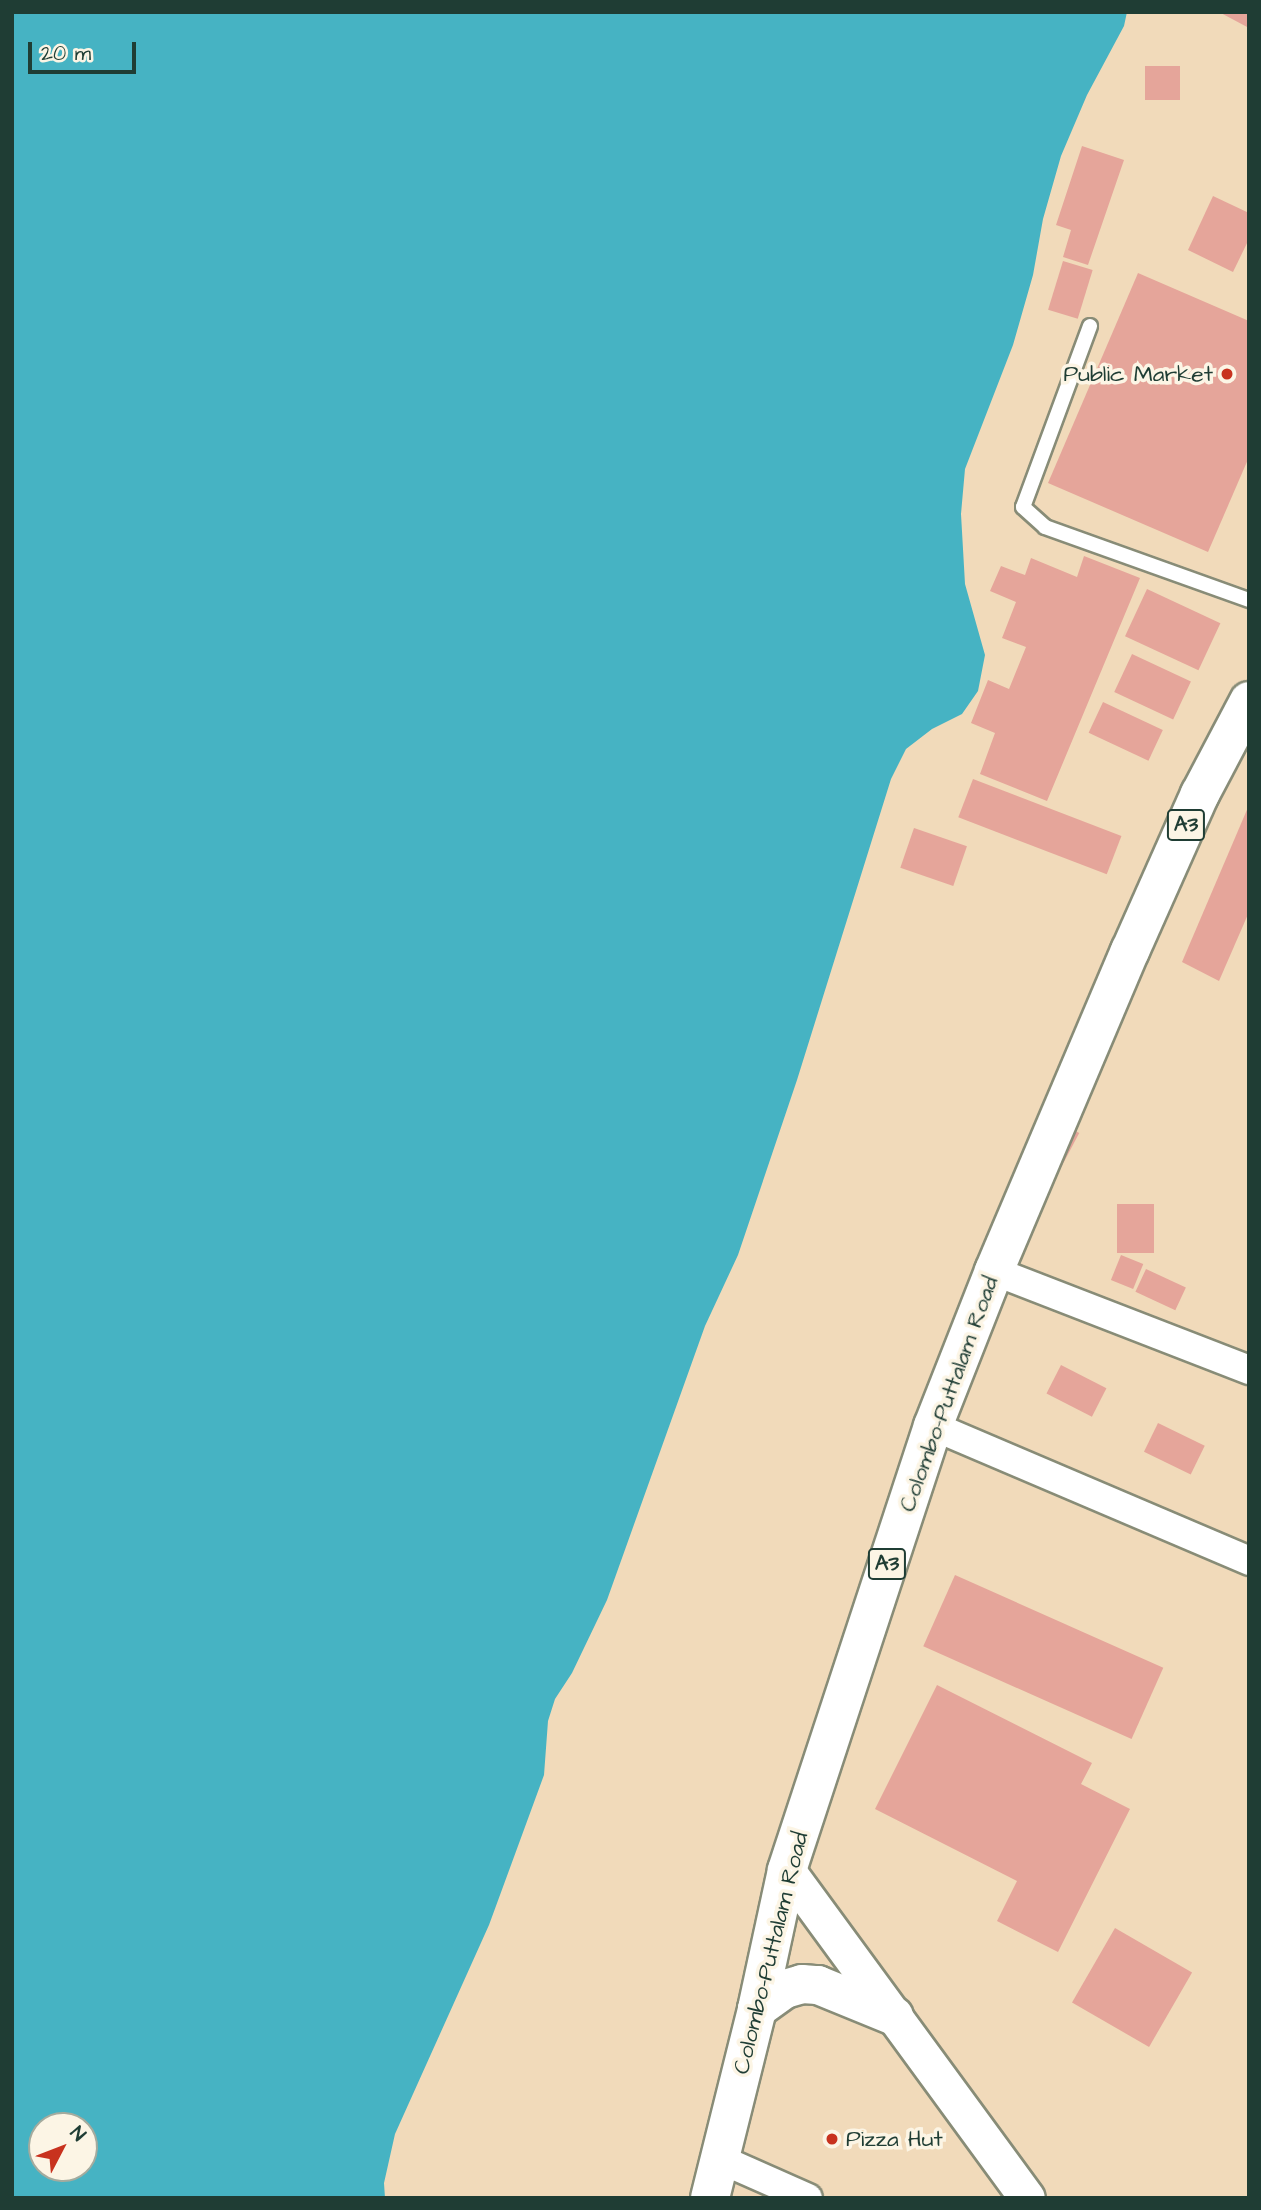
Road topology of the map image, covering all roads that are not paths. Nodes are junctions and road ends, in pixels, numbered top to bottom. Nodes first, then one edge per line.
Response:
1 (1090, 326) dead end
2 (1249, 600) edge
3 (1249, 701) edge
4 (994, 1271) junction
5 (1249, 1370) edge
6 (933, 1426) junction
7 (1249, 1561) edge
8 (787, 1870) junction
9 (757, 2009) junction
10 (894, 2016) junction
11 (720, 2160) junction
12 (710, 2198) edge
13 (808, 2198) edge
14 (1027, 2198) edge

1 - 2 lane
3 - 4 highway, Colombo-Puttalam Road / A3
4 - 5 street
4 - 6 highway, Colombo-Puttalam Road / A3
6 - 7 street
6 - 8 highway, Colombo-Puttalam Road / A3
8 - 9 highway, Colombo-Puttalam Road / A3
8 - 10 street
9 - 10 highway
9 - 11 highway, Colombo-Puttalam Road / A3
10 - 14 street
11 - 12 highway, Colombo-Puttalam Road / A3
11 - 13 street

